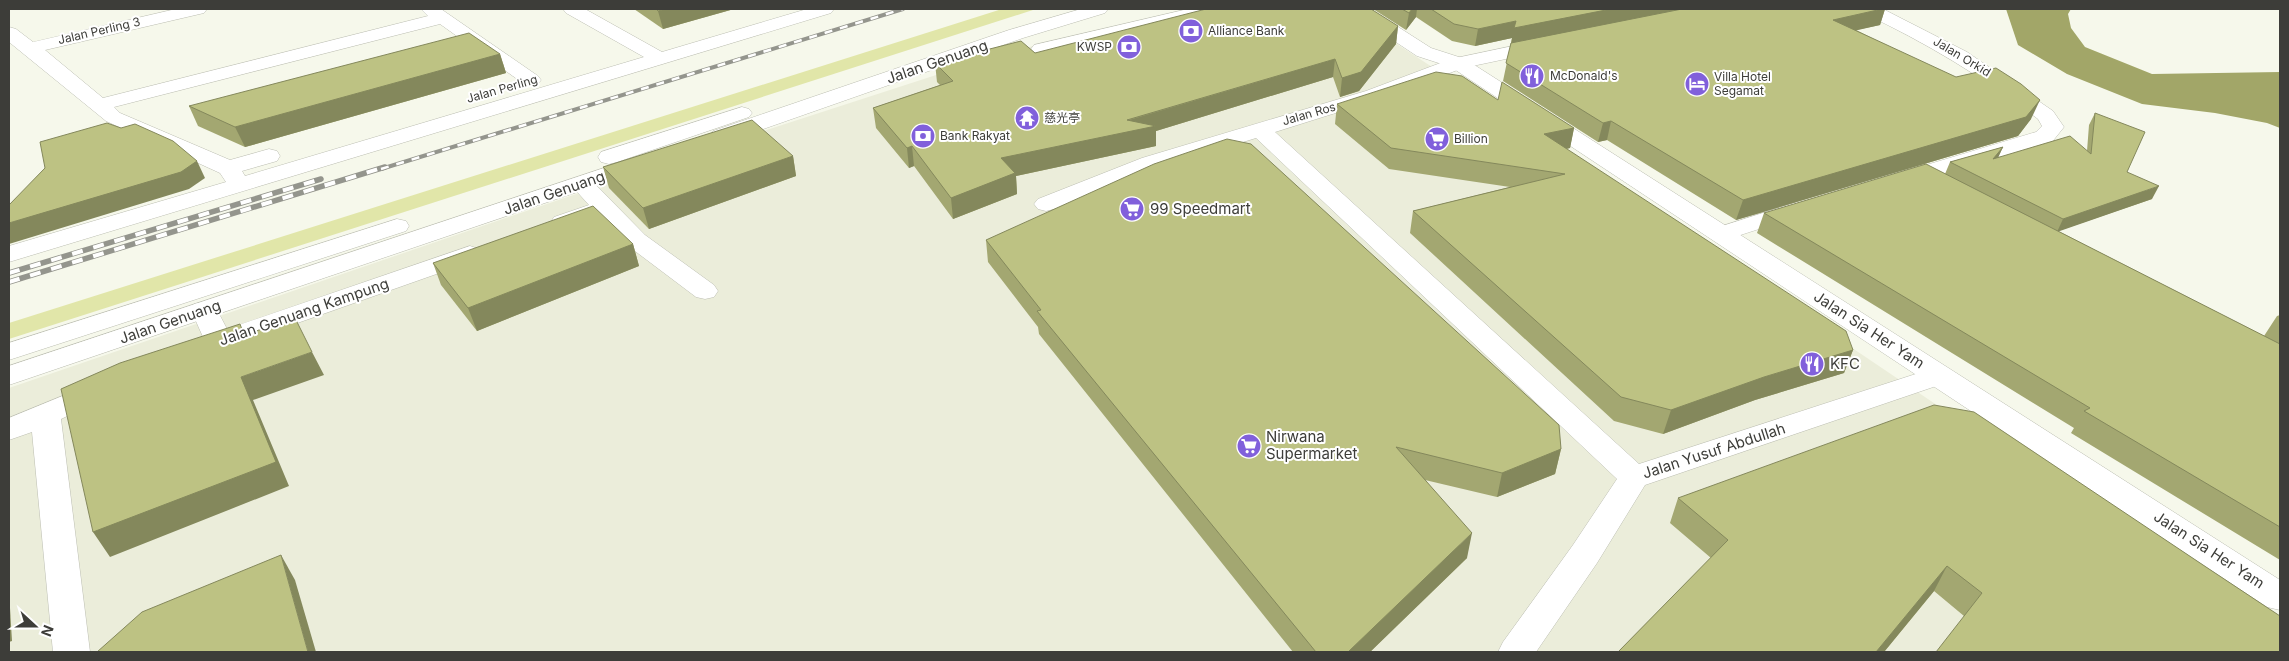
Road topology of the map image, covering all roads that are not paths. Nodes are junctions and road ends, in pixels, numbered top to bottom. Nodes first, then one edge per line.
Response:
1 (198, 9) edge
2 (572, 9) edge
3 (777, 9) edge
4 (826, 9) edge
5 (1058, 9) edge
6 (1099, 9) edge
7 (1210, 9) edge
8 (1358, 9) edge
9 (1389, 9) edge
10 (1869, 9) edge
11 (437, 14) edge
12 (1410, 22) edge
13 (9, 33) edge
14 (1432, 35) edge
15 (1564, 41) edge
16 (30, 48) junction
17 (1041, 49) edge
18 (650, 53) junction
19 (1458, 63) junction
20 (531, 80) junction
21 (99, 105) junction
22 (1259, 129) junction
23 (1922, 174) junction
24 (234, 177) junction
25 (582, 184) junction
26 (1877, 186) edge
27 (1948, 188) edge
28 (1046, 204) dead end
29 (1814, 204) edge
30 (604, 208) junction
31 (540, 230) edge
32 (1722, 234) junction
33 (427, 236) junction
34 (494, 246) edge
35 (9, 254) edge
36 (439, 265) junction
37 (705, 291) dead end
38 (204, 310) junction
39 (219, 341) junction
40 (9, 352) edge
41 (185, 354) edge
42 (9, 376) edge
43 (1938, 376) junction
44 (125, 378) edge
45 (46, 413) junction
46 (9, 430) edge
47 (1634, 477) junction
48 (2280, 597) edge
49 (71, 650) edge
50 (1516, 652) edge

1 - 16 main road, Jalan Perling 3
2 - 18 main road
3 - 18 main road, Jalan Perling
4 - 18 main road
5 - 40 main road, Jalan Genuang
6 - 25 main road, Jalan Genuang
7 - 17 main road
8 - 19 main road, Jalan Sia Her Yam
9 - 12 main road
10 - 23 main road, Jalan Orkid
11 - 20 main road
11 - 21 main road
13 - 16 main road
14 - 19 main road, Jalan Sia Her Yam
15 - 19 main road, Jalan Ros
16 - 21 main road
18 - 20 main road, Jalan Perling
18 - 24 main road
19 - 22 main road, Jalan Ros
19 - 32 main road, Jalan Sia Her Yam
20 - 24 main road, Jalan Perling
21 - 24 main road
22 - 28 main road, Jalan Ros
22 - 47 main road
23 - 26 main road, Jalan Orkid
23 - 27 main road
24 - 35 main road
25 - 30 main road
25 - 33 main road, Jalan Genuang
29 - 32 main road
30 - 31 main road
30 - 37 main road
32 - 43 main road, Jalan Sia Her Yam
33 - 36 main road
33 - 38 main road, Jalan Genuang
34 - 36 main road, Jalan Genuang Kampung
36 - 39 main road, Jalan Genuang Kampung
38 - 39 main road
38 - 42 main road, Jalan Genuang
39 - 41 main road, Jalan Genuang Kampung
43 - 47 main road, Jalan Yusuf Abdullah
43 - 48 main road, Jalan Sia Her Yam
44 - 45 main road
45 - 46 main road
45 - 49 main road
47 - 50 main road, Jalan Yusuf Abdullah

